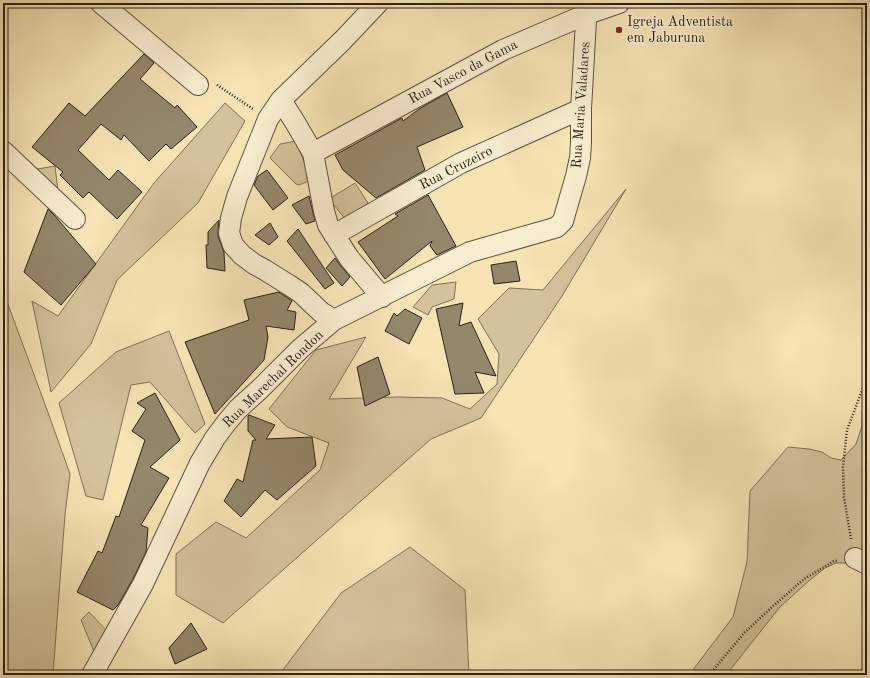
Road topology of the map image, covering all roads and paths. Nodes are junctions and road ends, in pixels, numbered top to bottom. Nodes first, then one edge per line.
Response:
1 (101, 3) edge
2 (378, 3) edge
3 (619, 3) edge
4 (587, 8) edge
5 (198, 85) joint
6 (281, 100) junction
7 (581, 109) junction
8 (268, 119) junction
9 (3, 151) edge
10 (313, 153) junction
11 (75, 219) dead end
12 (557, 227) joint
13 (334, 235) junction
14 (382, 297) junction
15 (334, 320) junction
16 (867, 387) edge
17 (861, 561) edge
18 (92, 675) edge
19 (711, 675) edge

1 - 5 street
2 - 6 street
3 - 4 street, Rua Vasco da Gama
4 - 7 street, Rua Maria Valadares
4 - 10 street, Rua Vasco da Gama
5 - 8 path
6 - 8 street
6 - 10 street
7 - 12 street, Rua Maria Valadares
7 - 13 street, Rua Cruzeiro
8 - 15 street
9 - 11 street
10 - 13 street
12 - 14 street, Rua Marechal Rondon
13 - 14 street
14 - 15 street, Rua Marechal Rondon
15 - 18 street, Rua Marechal Rondon
16 - 17 path
17 - 19 path

